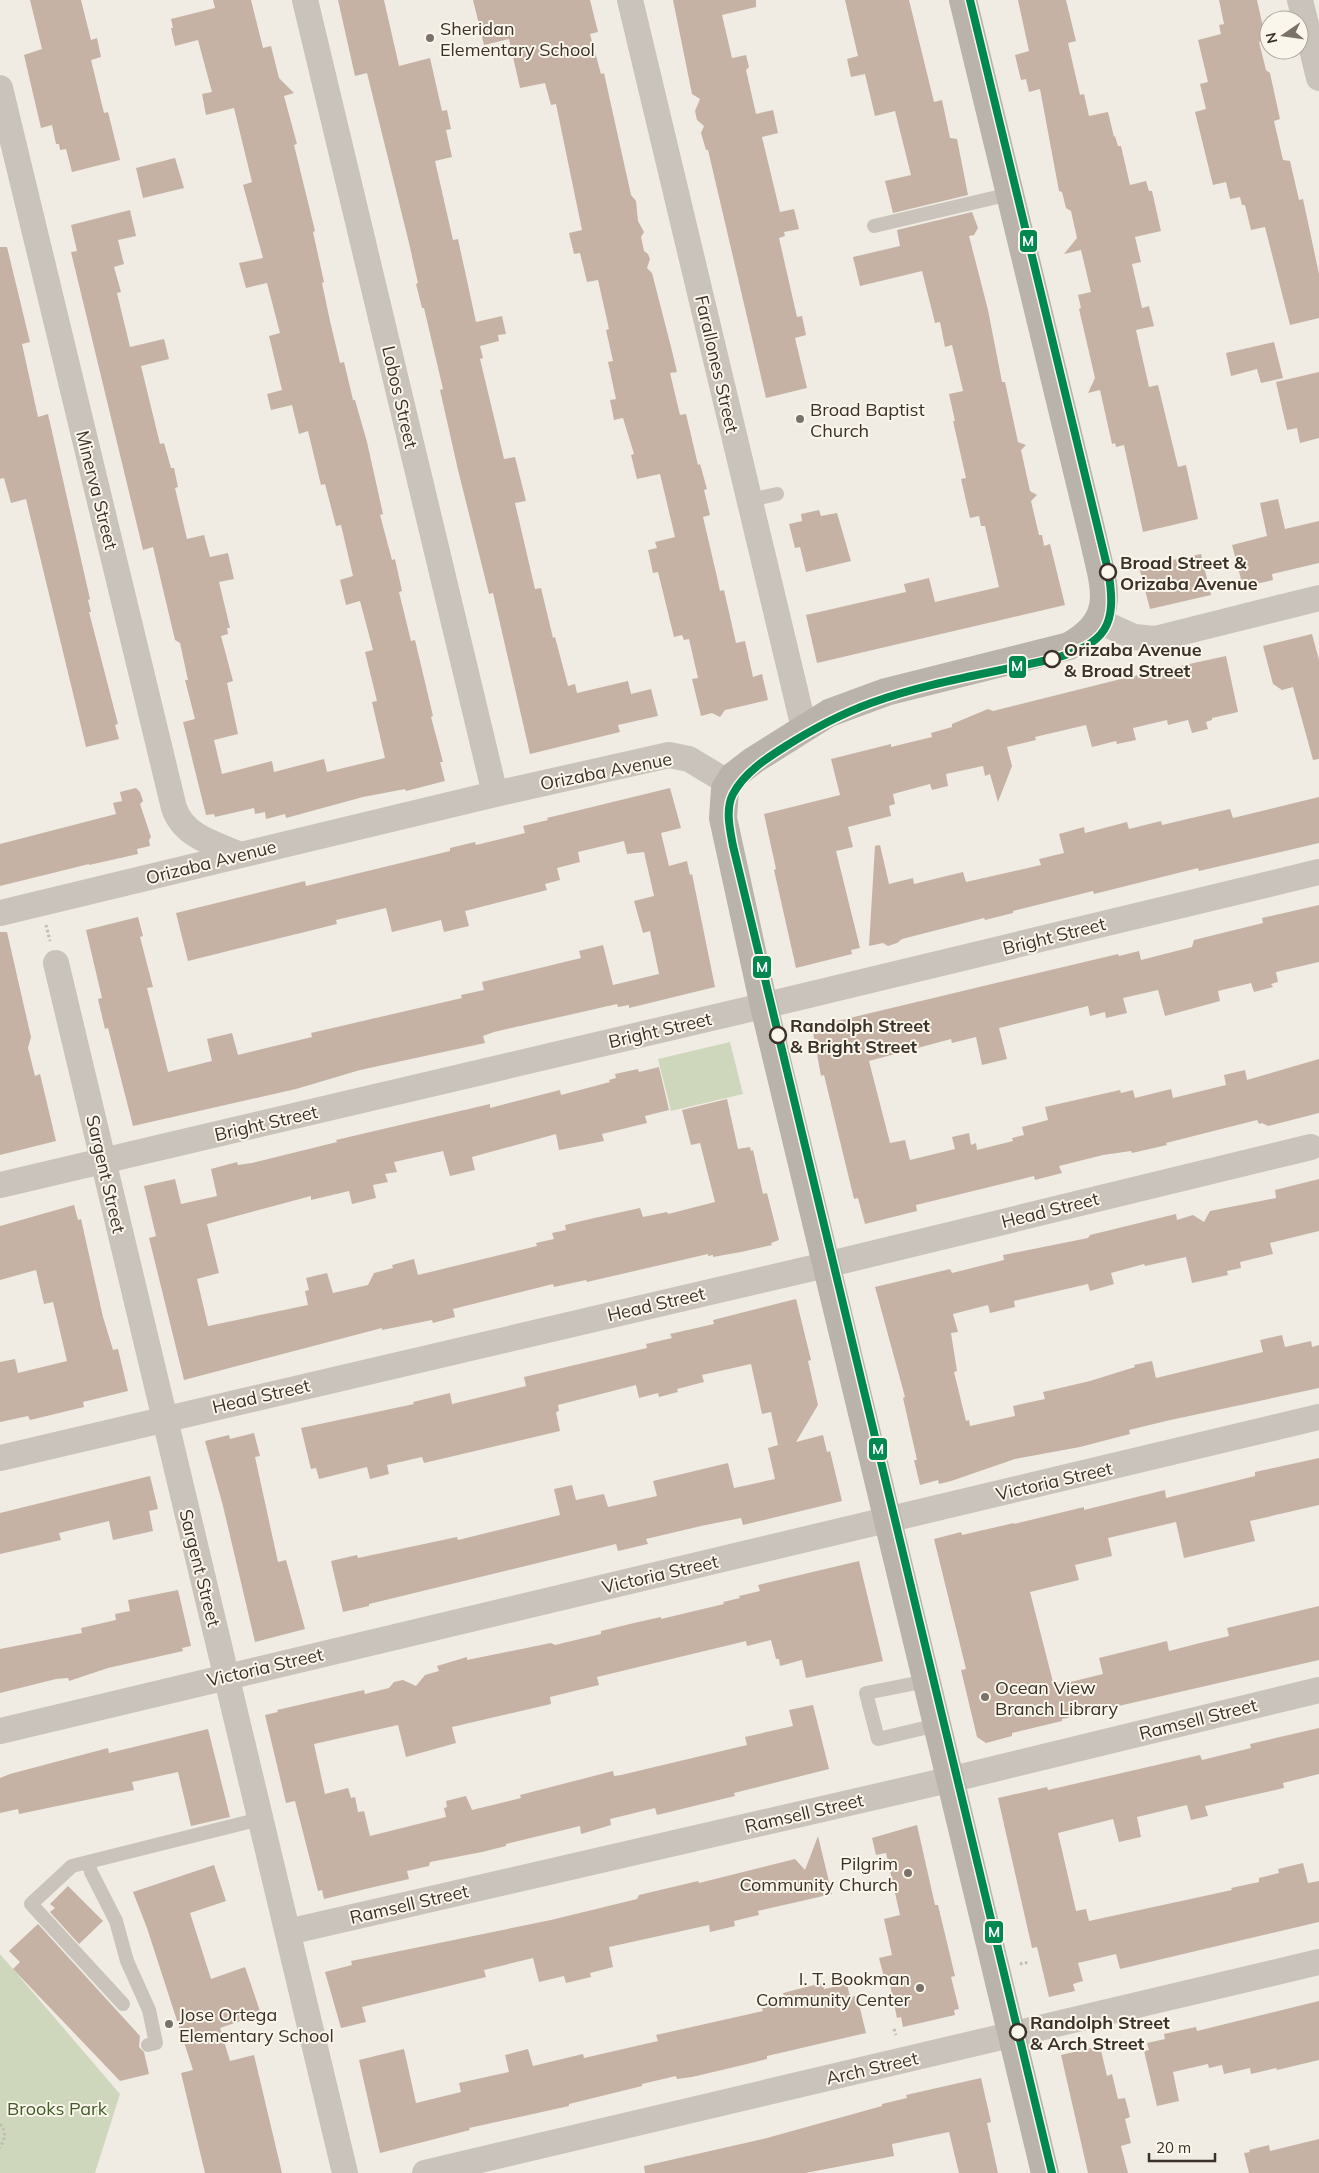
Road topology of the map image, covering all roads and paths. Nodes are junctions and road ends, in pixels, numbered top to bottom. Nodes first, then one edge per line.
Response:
1 (305, 0) edge
2 (630, 0) edge
3 (963, 0) edge
4 (1300, 0) edge
5 (1319, 78) edge
6 (0, 88) edge
7 (1010, 194) junction
8 (874, 226) dead end
9 (777, 494) dead end
10 (750, 500) junction
11 (1319, 598) edge
12 (1099, 621) junction
13 (804, 728) junction
14 (728, 782) junction
15 (496, 794) junction
16 (241, 855) junction
17 (1319, 872) edge
18 (41, 904) junction
19 (0, 913) edge
20 (56, 963) joint
21 (764, 1006) junction
22 (1311, 1147) dead end
23 (103, 1160) junction
24 (0, 1185) edge
25 (827, 1265) junction
26 (1319, 1417) edge
27 (164, 1418) junction
28 (0, 1458) edge
29 (888, 1520) junction
30 (226, 1676) junction
31 (927, 1681) junction
32 (1319, 1690) edge
33 (937, 1725) junction
34 (0, 1730) edge
35 (950, 1779) junction
36 (260, 1819) junction
37 (88, 1862) junction
38 (288, 1932) junction
39 (1319, 1962) edge
40 (123, 2004) dead end
41 (894, 2029) dead end
42 (896, 2035) dead end
43 (1012, 2035) junction
44 (148, 2045) dead end
45 (0, 2124) edge
46 (0, 2148) edge
47 (345, 2173) edge
48 (425, 2173) edge
49 (1045, 2173) edge

1 - 15 street, Lobos Street
2 - 10 street, Farallones Street
3 - 7 street
4 - 5 street
6 - 16 street, Minerva Street
7 - 8 lane
7 - 12 street
9 - 10 lane
10 - 13 street, Farallones Street
11 - 12 street
12 - 13 street
13 - 14 street
14 - 15 street, Orizaba Avenue
14 - 21 street
15 - 16 street, Orizaba Avenue
16 - 18 street, Orizaba Avenue
17 - 21 street, Bright Street
18 - 19 street, Orizaba Avenue
18 - 20 path
20 - 23 street, Sargent Street
21 - 23 street, Bright Street
21 - 25 street
22 - 25 street, Head Street
23 - 24 street, Bright Street
23 - 27 street, Sargent Street
25 - 27 street, Head Street
25 - 29 street
26 - 29 street, Victoria Street
27 - 28 street, Head Street
27 - 30 street, Sargent Street
29 - 30 street, Victoria Street
29 - 31 street
30 - 34 street, Victoria Street
30 - 36 street, Sargent Street
31 - 33 street
31 - 33 lane
32 - 35 street, Ramsell Street
33 - 35 street
35 - 38 street, Ramsell Street
35 - 43 street
36 - 37 lane
36 - 38 street, Sargent Street
37 - 40 lane
37 - 44 lane
38 - 47 street, Sargent Street
39 - 43 street, Arch Street
41 - 42 path
43 - 48 street, Arch Street
43 - 49 street
45 - 46 path

